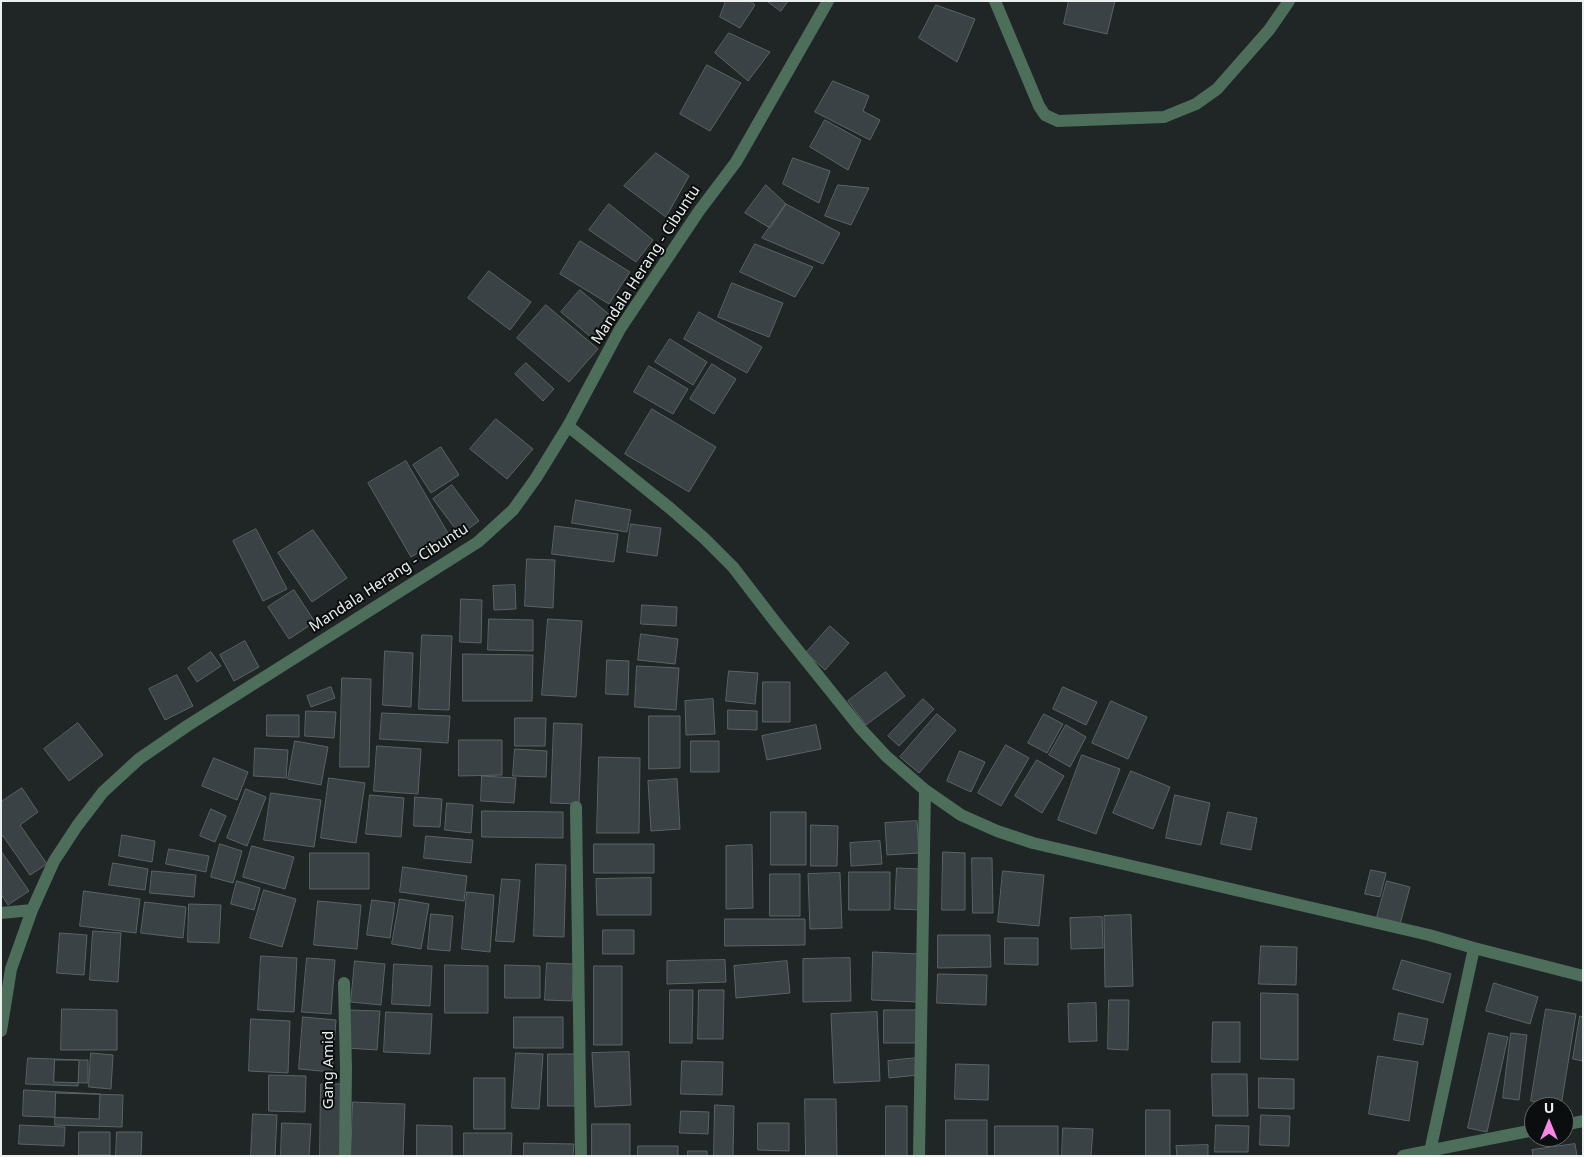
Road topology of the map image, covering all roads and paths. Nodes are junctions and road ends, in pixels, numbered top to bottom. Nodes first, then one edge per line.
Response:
1 (828, 1) edge
2 (995, 1) edge
3 (1289, 1) edge
4 (568, 426) junction
5 (924, 790) junction
6 (576, 808) dead end
7 (32, 910) junction
8 (1, 913) edge
9 (1474, 948) junction
10 (1583, 976) edge
11 (344, 983) dead end
12 (1, 1031) edge
13 (1524, 1132) edge
14 (1429, 1153) edge
15 (345, 1156) edge
16 (581, 1156) edge
17 (920, 1156) edge
18 (1402, 1156) edge

1 - 4 street, Mandala Herang - Cibuntu
2 - 3 street
4 - 5 street
4 - 7 street, Mandala Herang - Cibuntu
5 - 9 street
5 - 17 street
6 - 16 street
7 - 8 street
7 - 12 street, Mandala Herang - Cibuntu
9 - 10 street
9 - 14 street
11 - 15 street, Gang Amid
13 - 14 street
14 - 18 street

